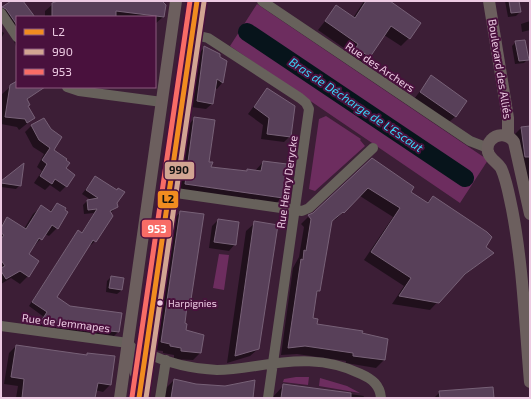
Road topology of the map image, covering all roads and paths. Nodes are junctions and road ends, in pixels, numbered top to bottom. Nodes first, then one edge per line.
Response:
1 (176, 1) edge
2 (197, 1) edge
3 (262, 1) edge
4 (489, 1) edge
5 (1, 13) edge
6 (192, 34) junction
7 (16, 36) edge
8 (70, 88) edge
9 (162, 102) junction
10 (508, 136) junction
11 (373, 148) dead end
12 (488, 148) junction
13 (516, 151) junction
14 (496, 162) junction
15 (169, 192) junction
16 (528, 192) edge
17 (295, 211) junction
18 (530, 214) edge
19 (1, 326) edge
20 (128, 343) junction
21 (146, 353) junction
22 (166, 360) junction
23 (273, 363) junction
24 (530, 382) edge
25 (140, 393) edge
26 (120, 398) edge
27 (160, 398) edge
28 (268, 398) edge
29 (381, 398) edge

1 - 9 main road
2 - 6 main road
3 - 12 street, Rue des Archers
4 - 10 main road, Boulevard des Alliés
5 - 7 street
6 - 15 main road
6 - 17 street, Rue Henry Derycke
8 - 9 street
9 - 20 main road
10 - 12 main road, Boulevard des Alliés
10 - 13 main road, Boulevard des Alliés
11 - 17 street
12 - 14 main road
13 - 14 main road
13 - 16 main road, Boulevard des Alliés
14 - 24 main road
15 - 17 street
15 - 21 main road
16 - 18 main road, Boulevard des Alliés
17 - 23 street, Rue Henry Derycke
19 - 20 street, Rue de Jemmapes
20 - 25 street
20 - 26 main road
21 - 22 street
21 - 25 main road
22 - 23 street
22 - 27 street
23 - 28 street, Rue Henry Derycke
23 - 29 street

